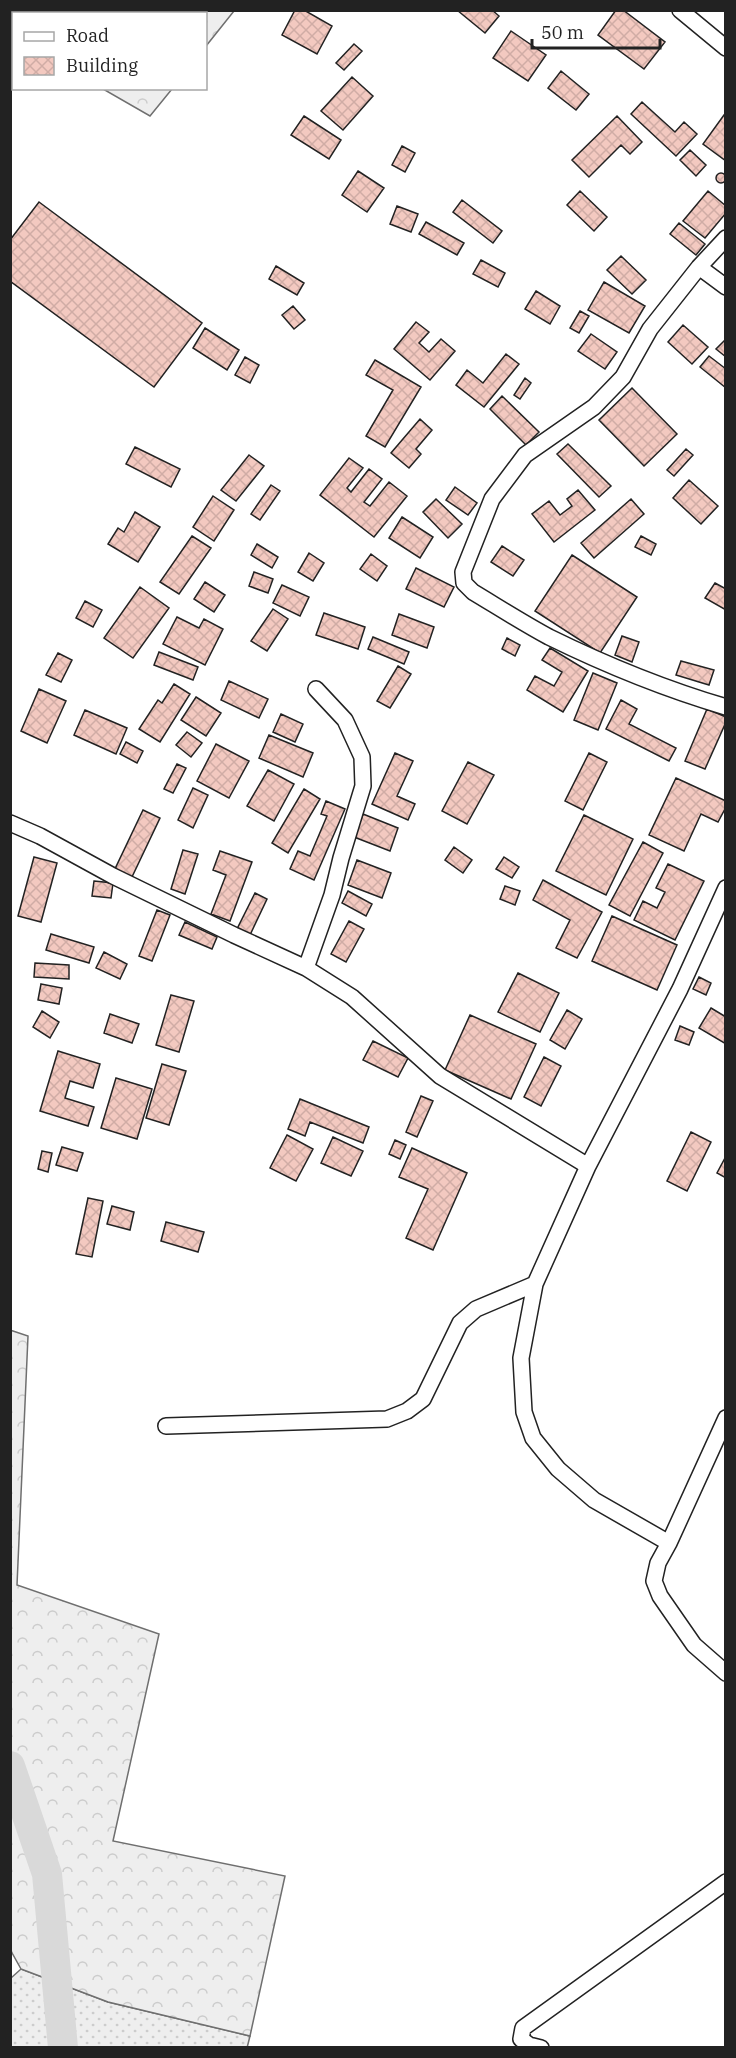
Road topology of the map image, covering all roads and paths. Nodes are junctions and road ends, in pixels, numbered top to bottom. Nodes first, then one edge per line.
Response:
1 (680, 10) edge
2 (726, 48) edge
3 (726, 238) edge
4 (699, 267) junction
5 (726, 287) edge
6 (316, 689) dead end
7 (726, 707) edge
8 (10, 823) edge
9 (726, 888) edge
10 (306, 968) junction
11 (588, 1166) junction
12 (535, 1284) junction
13 (726, 1418) edge
14 (166, 1426) dead end
15 (669, 1543) junction
16 (726, 1673) edge
17 (726, 1882) edge
18 (541, 2048) edge

1 - 2 street
3 - 4 street
4 - 5 street
4 - 7 street
6 - 10 street
8 - 10 street
9 - 11 street
10 - 11 street
11 - 12 street
12 - 14 street
12 - 15 street
13 - 15 street
15 - 16 street
17 - 18 street

